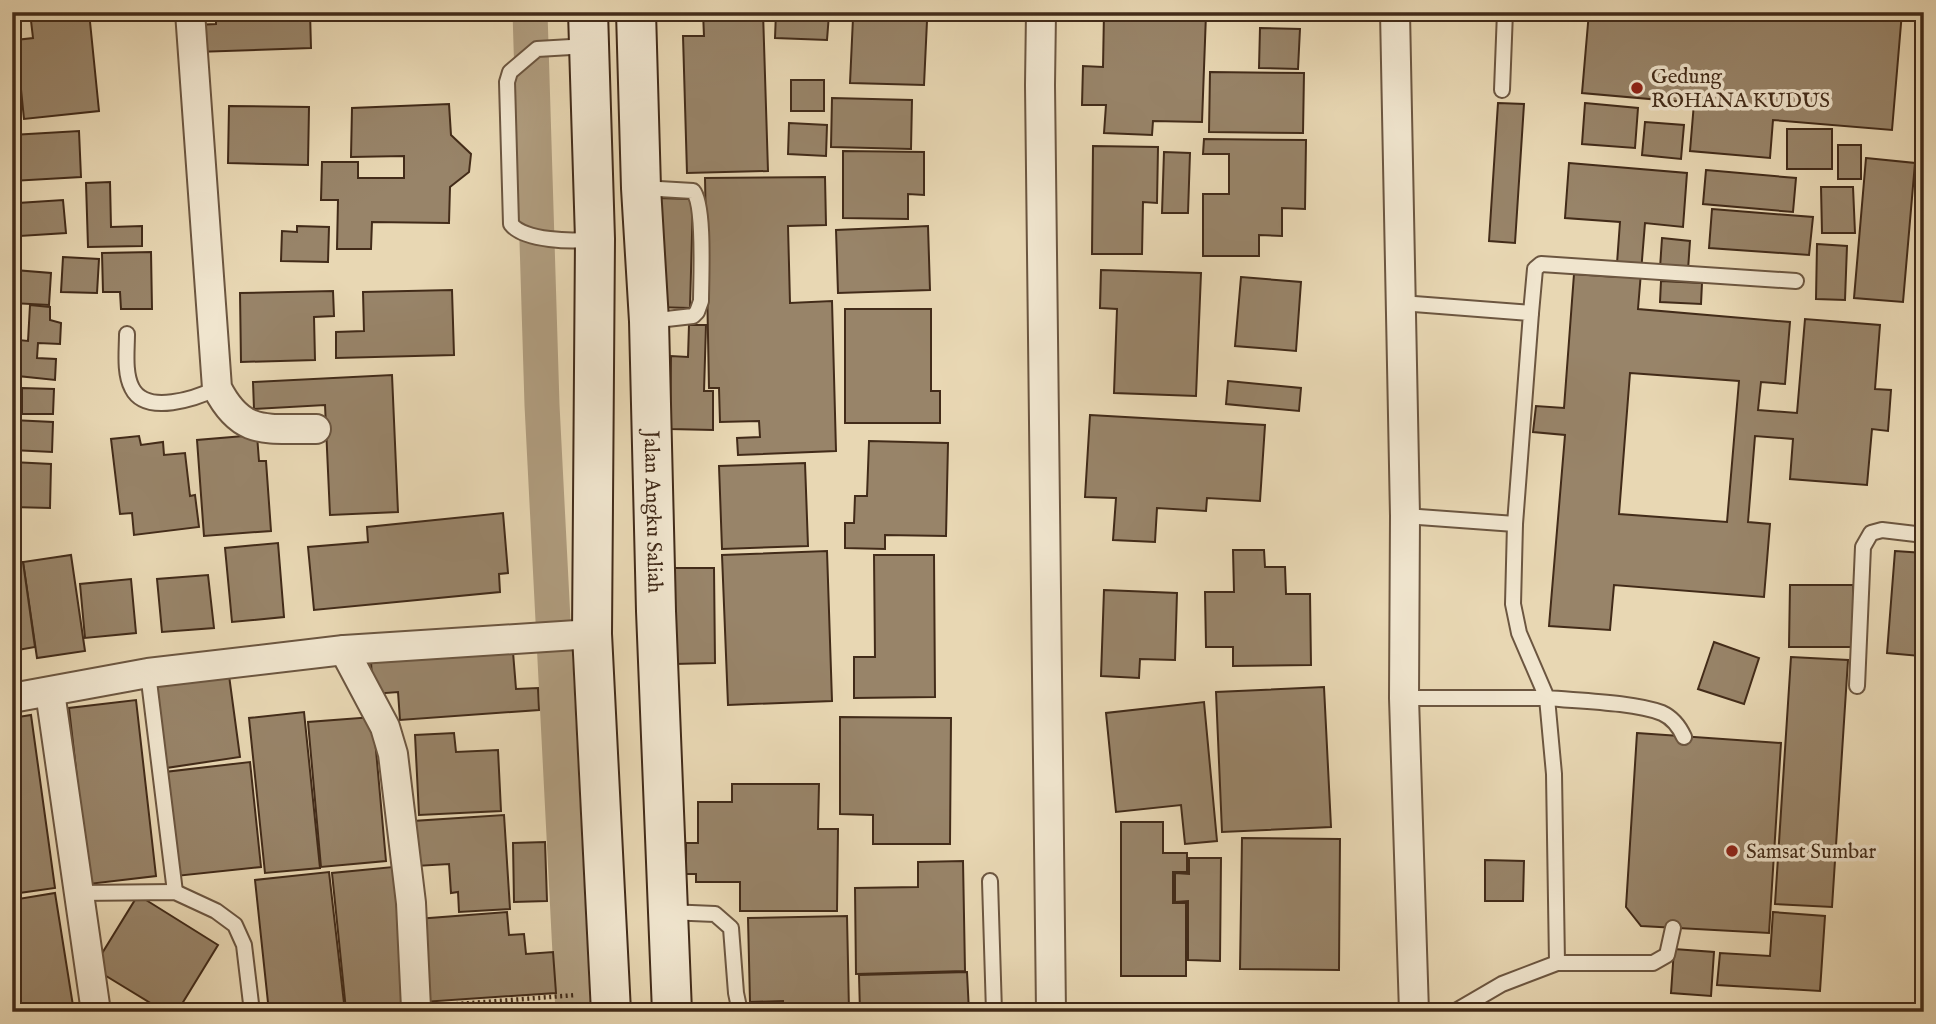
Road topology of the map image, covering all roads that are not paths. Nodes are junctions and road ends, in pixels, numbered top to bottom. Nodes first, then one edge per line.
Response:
1 (190, 12) edge
2 (636, 12) edge
3 (1041, 12) edge
4 (1395, 12) edge
5 (1505, 12) edge
6 (582, 36) edge
7 (1502, 90) dead end
8 (641, 188) junction
9 (589, 240) junction
10 (1796, 281) dead end
11 (1401, 303) junction
12 (1531, 313) junction
13 (649, 321) junction
14 (127, 334) dead end
15 (217, 388) junction
16 (316, 429) dead end
17 (1405, 516) junction
18 (1515, 524) junction
19 (1924, 535) edge
20 (585, 634) junction
21 (344, 650) junction
22 (148, 673) junction
23 (1857, 686) dead end
24 (50, 692) junction
25 (12, 698) edge
26 (1404, 698) junction
27 (1547, 698) junction
28 (1684, 737) dead end
29 (990, 881) dead end
30 (175, 892) junction
31 (78, 893) junction
32 (668, 912) junction
33 (1673, 928) dead end
34 (1557, 963) junction
35 (596, 1003) edge
36 (415, 1010) edge
37 (96, 1012) edge
38 (252, 1012) edge
39 (673, 1012) edge
40 (740, 1012) edge
41 (994, 1012) edge
42 (1051, 1012) edge
43 (1414, 1012) edge
44 (1454, 1012) edge

1 - 15 street
2 - 8 main road, Jalan Angku Saliah
3 - 42 street
4 - 11 street
5 - 7 lane
6 - 9 main road
6 - 9 lane
8 - 13 main road, Jalan Angku Saliah
8 - 13 lane
9 - 20 main road
10 - 12 lane
11 - 12 lane
11 - 17 street
12 - 18 lane
13 - 32 main road, Jalan Angku Saliah
14 - 15 lane
15 - 16 street
17 - 18 lane
17 - 26 street
18 - 27 lane
19 - 23 lane
20 - 21 street
20 - 35 main road
21 - 22 street
21 - 36 street
22 - 24 street
22 - 30 lane
24 - 25 street
24 - 31 street
26 - 27 lane
26 - 43 street
27 - 28 lane
27 - 34 lane
29 - 41 lane
30 - 31 lane
30 - 38 lane
31 - 37 street
32 - 39 main road, Jalan Angku Saliah
32 - 40 lane
33 - 34 lane
34 - 44 lane

